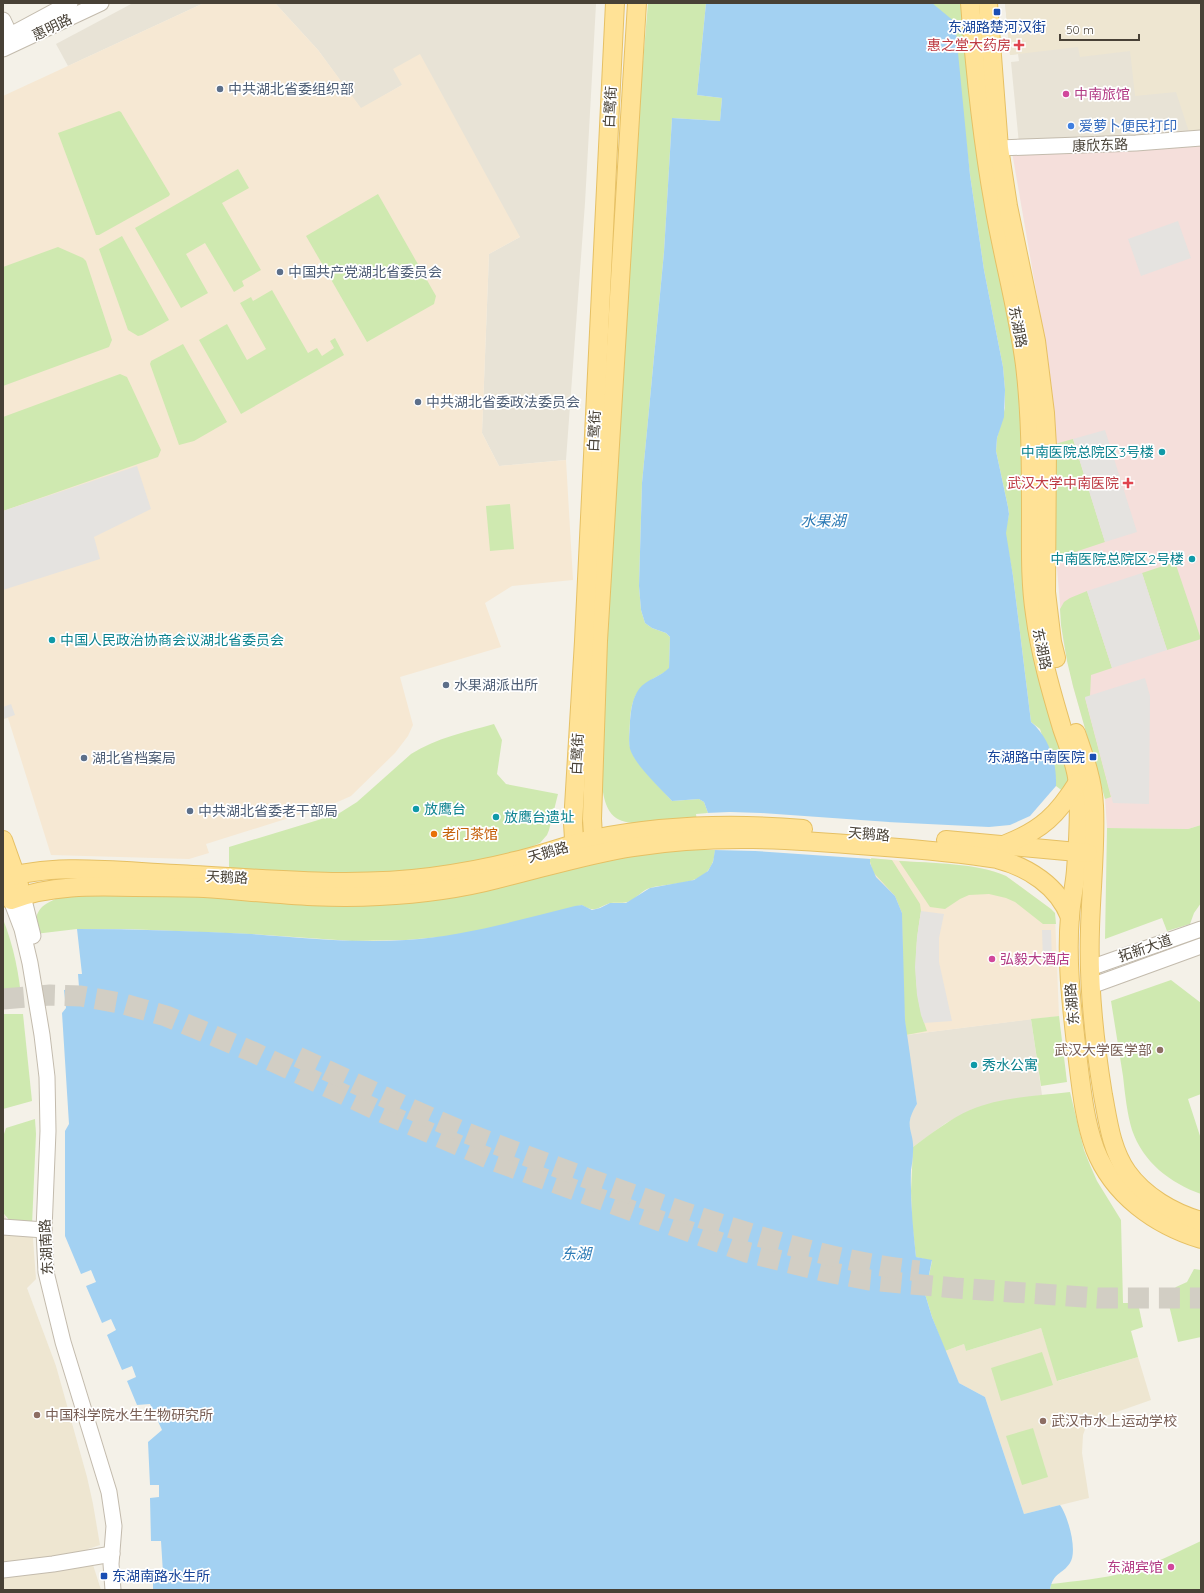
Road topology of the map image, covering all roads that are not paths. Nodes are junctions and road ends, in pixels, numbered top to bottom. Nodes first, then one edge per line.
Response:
1 (70, 3) edge
2 (101, 3) edge
3 (615, 3) edge
4 (637, 3) edge
5 (970, 3) edge
6 (988, 3) edge
7 (3, 20) edge
8 (6, 37) edge
9 (3, 49) edge
10 (1201, 138) edge
11 (999, 148) junction
12 (1078, 782) junction
13 (3, 840) edge
14 (888, 841) junction
15 (1003, 845) junction
16 (594, 847) junction
17 (574, 851) junction
18 (1085, 852) junction
19 (7, 878) edge
20 (17, 898) junction
21 (1070, 917) junction
22 (1201, 929) edge
23 (1201, 946) edge
24 (1090, 968) junction
25 (1091, 986) junction
26 (1201, 1220) edge
27 (3, 1227) edge
28 (44, 1230) junction
29 (1201, 1239) edge
30 (112, 1554) junction
31 (3, 1570) edge
32 (113, 1590) edge

1 - 8 street, 惠明路
2 - 9 street, 惠明路
3 - 17 main road, 白鹭街
4 - 16 main road, 白鹭街
5 - 12 main road, 东湖路
6 - 11 main road, 东湖路
7 - 8 street
10 - 11 street, 康欣东路
11 - 18 main road, 东湖路
12 - 15 main road
12 - 18 main road, 东湖路
13 - 19 main road
14 - 15 main road, 天鹅路
14 - 16 main road, 天鹅路
14 - 21 main road, 天鹅路
15 - 18 main road, 天鹅路
16 - 17 main road, 天鹅路
17 - 19 main road, 天鹅路
17 - 20 main road, 天鹅路
18 - 21 main road, 东湖路
18 - 24 main road, 东湖路
19 - 20 main road
20 - 28 street, 东湖南路
21 - 29 main road, 东湖路
22 - 24 street, 拓新大道
23 - 25 street, 拓新大道
24 - 25 main road, 东湖路
25 - 26 main road, 东湖路
27 - 28 street
28 - 30 street, 东湖南路
30 - 31 street
30 - 32 street, 东湖南路

